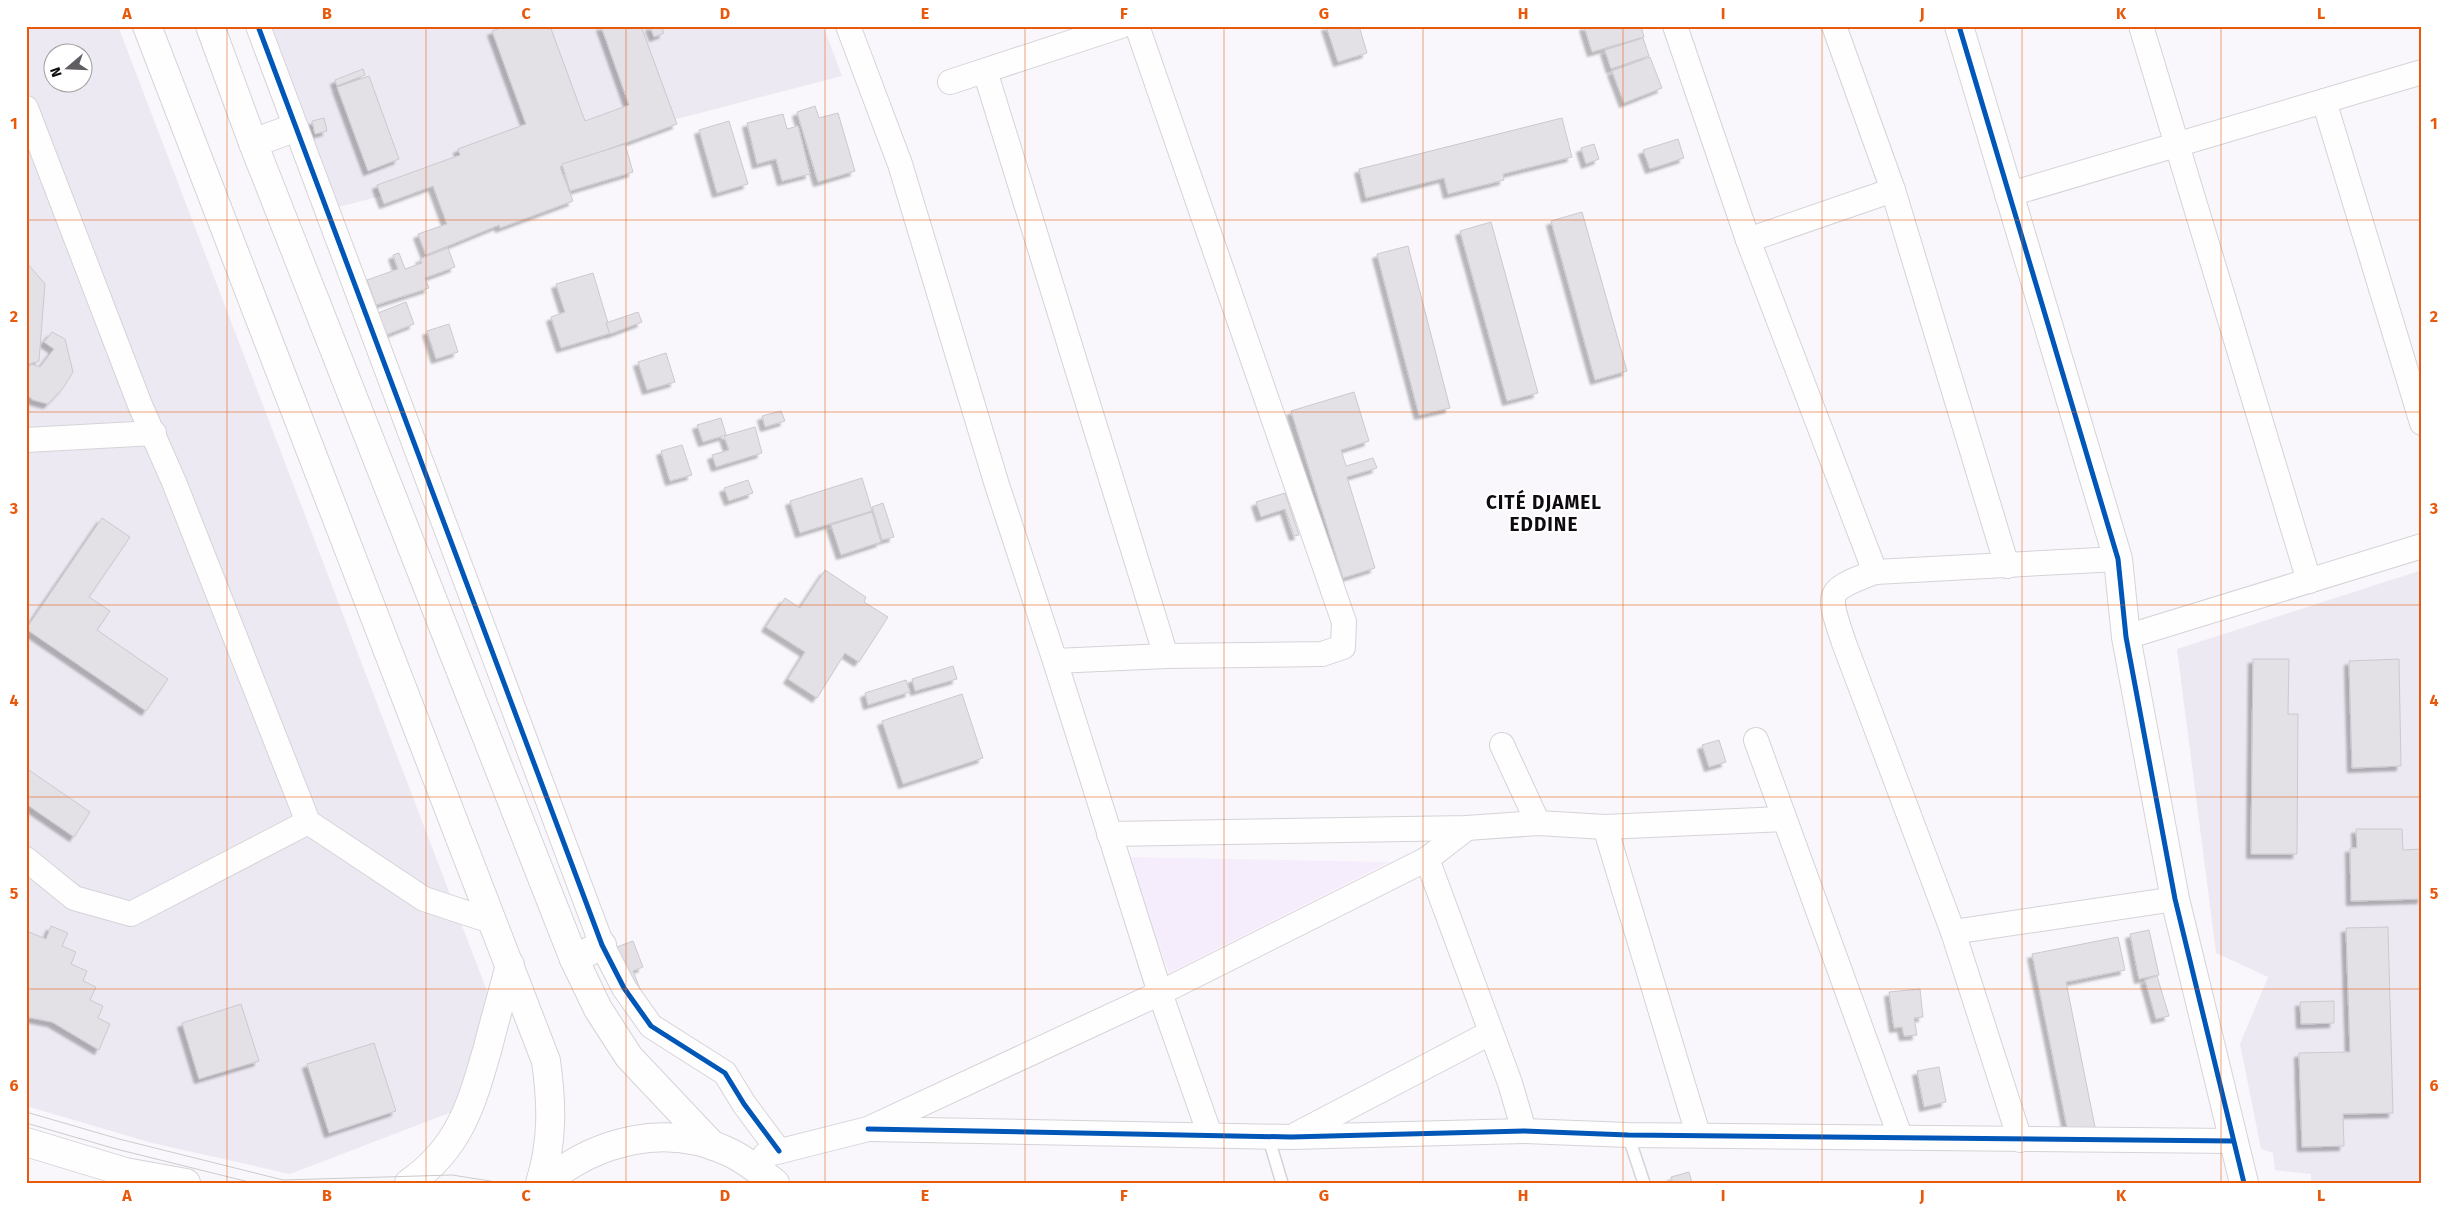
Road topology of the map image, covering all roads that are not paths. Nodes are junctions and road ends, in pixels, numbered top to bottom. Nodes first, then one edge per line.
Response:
1 (147, 26) edge
2 (210, 26) edge
3 (258, 26) edge
4 (848, 26) edge
5 (1121, 26) edge
6 (1137, 26) edge
7 (1675, 26) edge
8 (1834, 26) edge
9 (1959, 26) edge
10 (2141, 26) edge
11 (984, 71) junction
12 (2422, 72) edge
13 (950, 82) dead end
14 (2324, 101) junction
15 (26, 108) edge
16 (294, 128) junction
17 (253, 142) junction
18 (2178, 145) junction
19 (1893, 190) junction
20 (2007, 195) junction
21 (1748, 240) junction
22 (2422, 423) edge
23 (154, 433) junction
24 (26, 440) edge
25 (2422, 546) edge
26 (2118, 559) junction
27 (2007, 566) junction
28 (1875, 572) junction
29 (2309, 581) junction
30 (2126, 636) junction
31 (1166, 656) junction
32 (1055, 661) junction
33 (1756, 740) dead end
34 (1502, 745) dead end
35 (1783, 819) junction
36 (308, 822) junction
37 (1538, 823) junction
38 (1605, 827) junction
39 (1467, 828) junction
40 (1109, 834) junction
41 (26, 859) edge
42 (1427, 859) junction
43 (2175, 899) junction
44 (494, 922) junction
45 (1953, 932) junction
46 (602, 945) junction
47 (574, 959) junction
48 (510, 965) junction
49 (1160, 993) junction
50 (1490, 1033) junction
51 (868, 1129) junction
52 (1524, 1131) junction
53 (1698, 1134) junction
54 (1210, 1135) junction
55 (1628, 1135) junction
56 (1279, 1136) junction
57 (1900, 1136) junction
58 (2020, 1140) junction
59 (2233, 1140) junction
60 (26, 1142) edge
61 (713, 1146) junction
62 (779, 1151) junction
63 (26, 1154) edge
64 (746, 1161) junction
65 (114, 1183) edge
66 (186, 1183) edge
67 (409, 1183) edge
68 (540, 1183) edge
69 (545, 1183) edge
70 (776, 1183) edge
71 (1282, 1183) edge
72 (1644, 1183) edge
73 (2244, 1183) edge

1 - 44 main road
2 - 17 main road
3 - 16 street
4 - 32 street
5 - 11 street
6 - 31 street
7 - 21 street
8 - 19 street
9 - 20 main road
10 - 18 street
11 - 13 street
11 - 31 street
12 - 14 street
14 - 18 street
14 - 22 street
15 - 23 street
16 - 17 main road
16 - 46 street
17 - 47 main road
18 - 20 street
18 - 29 street
19 - 21 street
19 - 27 street
20 - 26 main road
21 - 28 street
23 - 24 street
23 - 36 street
25 - 29 street
26 - 27 street
26 - 30 main road
27 - 28 street
28 - 45 street
29 - 30 street
30 - 43 main road
31 - 32 street
32 - 40 street
33 - 35 street
34 - 37 street
35 - 38 street
35 - 57 street
36 - 41 street
36 - 44 street
37 - 38 street
37 - 39 street
38 - 53 street
39 - 40 street
39 - 42 street
40 - 49 street
42 - 49 street
42 - 50 street
43 - 45 street
43 - 59 main road
44 - 48 main road
45 - 58 street
46 - 47 main road
46 - 62 street
47 - 61 main road
48 - 67 main road
48 - 68 main road
49 - 51 street
49 - 54 street
50 - 52 street
50 - 56 street
51 - 54 street
51 - 62 street
52 - 55 street
52 - 56 street
53 - 55 street
53 - 57 street
54 - 56 street
55 - 72 lane
56 - 71 lane
57 - 58 street
58 - 59 street
59 - 73 main road
60 - 66 main road
61 - 64 main road
61 - 69 main road
62 - 64 street
63 - 65 main road
64 - 70 main road

